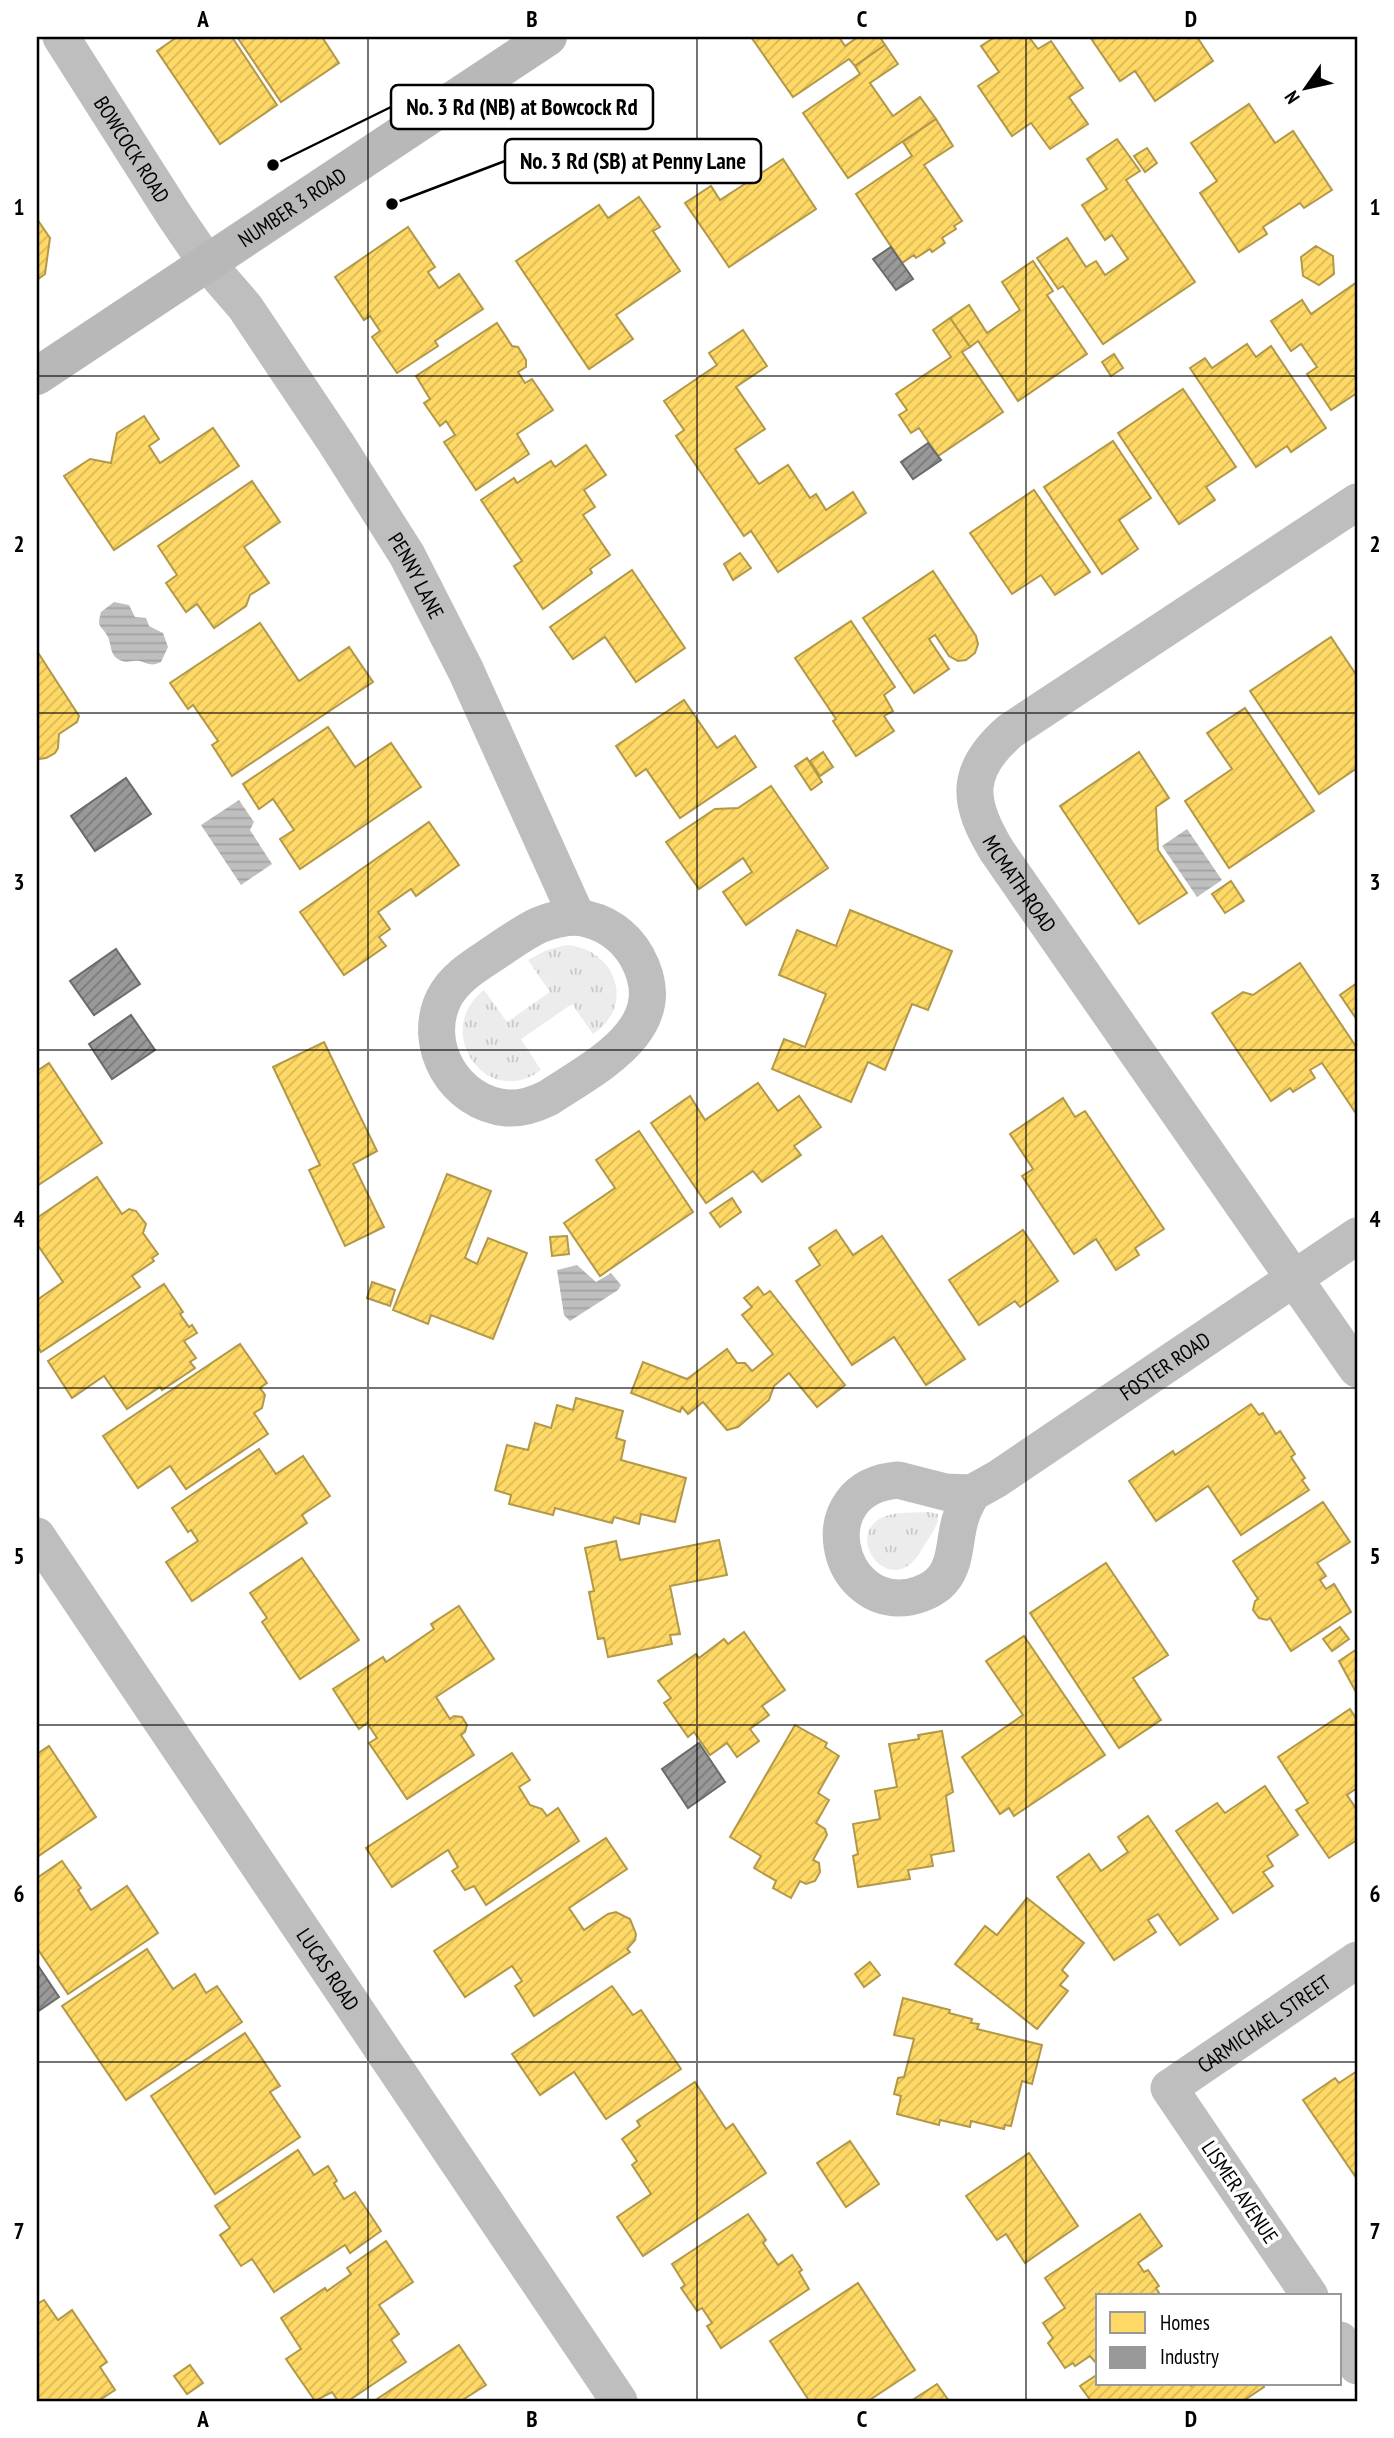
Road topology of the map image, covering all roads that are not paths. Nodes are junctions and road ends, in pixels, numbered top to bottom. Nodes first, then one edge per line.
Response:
1 (61, 37) edge
2 (548, 37) edge
3 (206, 262) junction
4 (37, 376) edge
5 (1357, 502) edge
6 (577, 917) junction
7 (1357, 1236) edge
8 (1295, 1278) junction
9 (1357, 1369) edge
10 (972, 1493) dead end
11 (37, 1536) edge
12 (1357, 1960) edge
13 (1169, 2088) joint
14 (1309, 2294) edge
15 (1342, 2343) edge
16 (1357, 2366) edge
17 (620, 2401) edge

1 - 3 street, BOWCOCK ROAD
2 - 3 main road, NUMBER 3 ROAD
3 - 4 main road, NUMBER 3 ROAD
3 - 6 street, PENNY LANE
5 - 8 street, MCMATH ROAD
6 - 6 street
7 - 8 street, FOSTER ROAD
8 - 9 street, MCMATH ROAD
8 - 10 street, FOSTER ROAD
11 - 17 street, LUCAS ROAD
12 - 13 street, CARMICHAEL STREET
13 - 14 street, LISMER AVENUE
15 - 16 street

